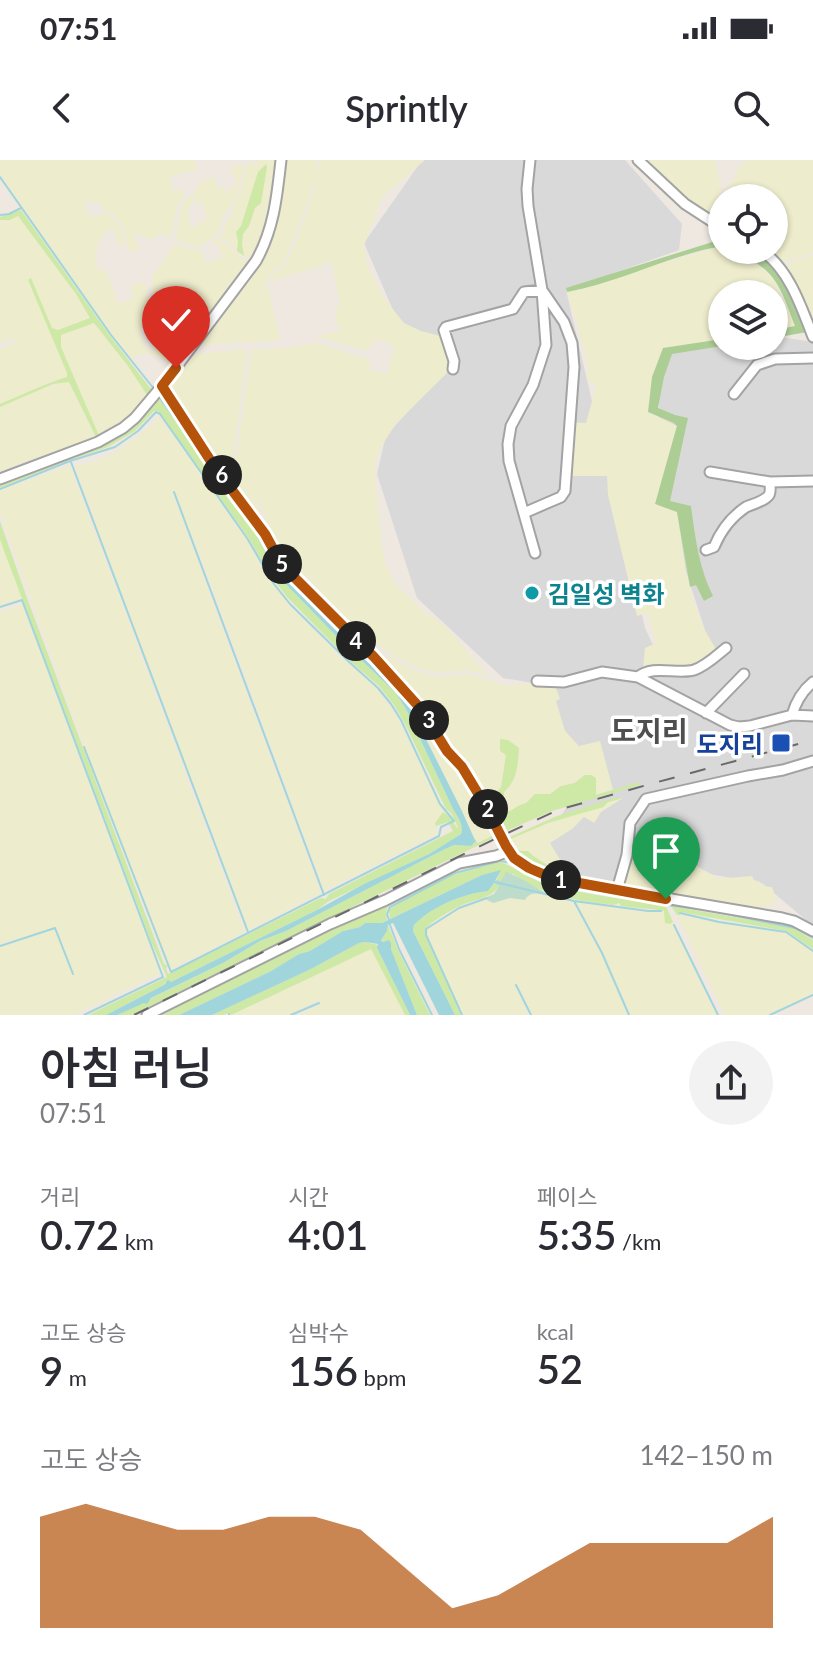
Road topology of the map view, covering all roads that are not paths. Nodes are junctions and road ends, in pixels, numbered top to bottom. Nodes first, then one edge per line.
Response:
1 (281, 160) edge
2 (530, 160) edge
3 (638, 160) edge
4 (708, 219) edge
5 (777, 264) edge
6 (542, 290) junction
7 (813, 337) edge
8 (813, 358) edge
9 (453, 369) dead end
10 (162, 386) junction
11 (734, 394) dead end
12 (710, 472) dead end
13 (0, 479) edge
14 (813, 481) edge
15 (770, 482) junction
16 (524, 513) junction
17 (706, 550) dead end
18 (535, 553) dead end
19 (726, 648) dead end
20 (744, 674) dead end
21 (638, 677) junction
22 (537, 681) dead end
23 (813, 682) edge
24 (706, 713) junction
25 (792, 715) junction
26 (813, 716) edge
27 (813, 761) edge
28 (509, 851) junction
29 (617, 890) junction
30 (813, 931) edge
31 (147, 1015) edge

1 - 10 street
2 - 6 street
3 - 4 street
5 - 7 street
6 - 9 street
6 - 16 street
6 - 16 street
8 - 11 street
10 - 13 street
10 - 28 street
12 - 15 street
14 - 15 street
15 - 17 street
16 - 18 street
19 - 21 street
20 - 24 street
21 - 22 street
21 - 24 street
23 - 25 street
24 - 25 street
25 - 26 street
27 - 29 street
28 - 29 street
28 - 31 street
29 - 30 street

